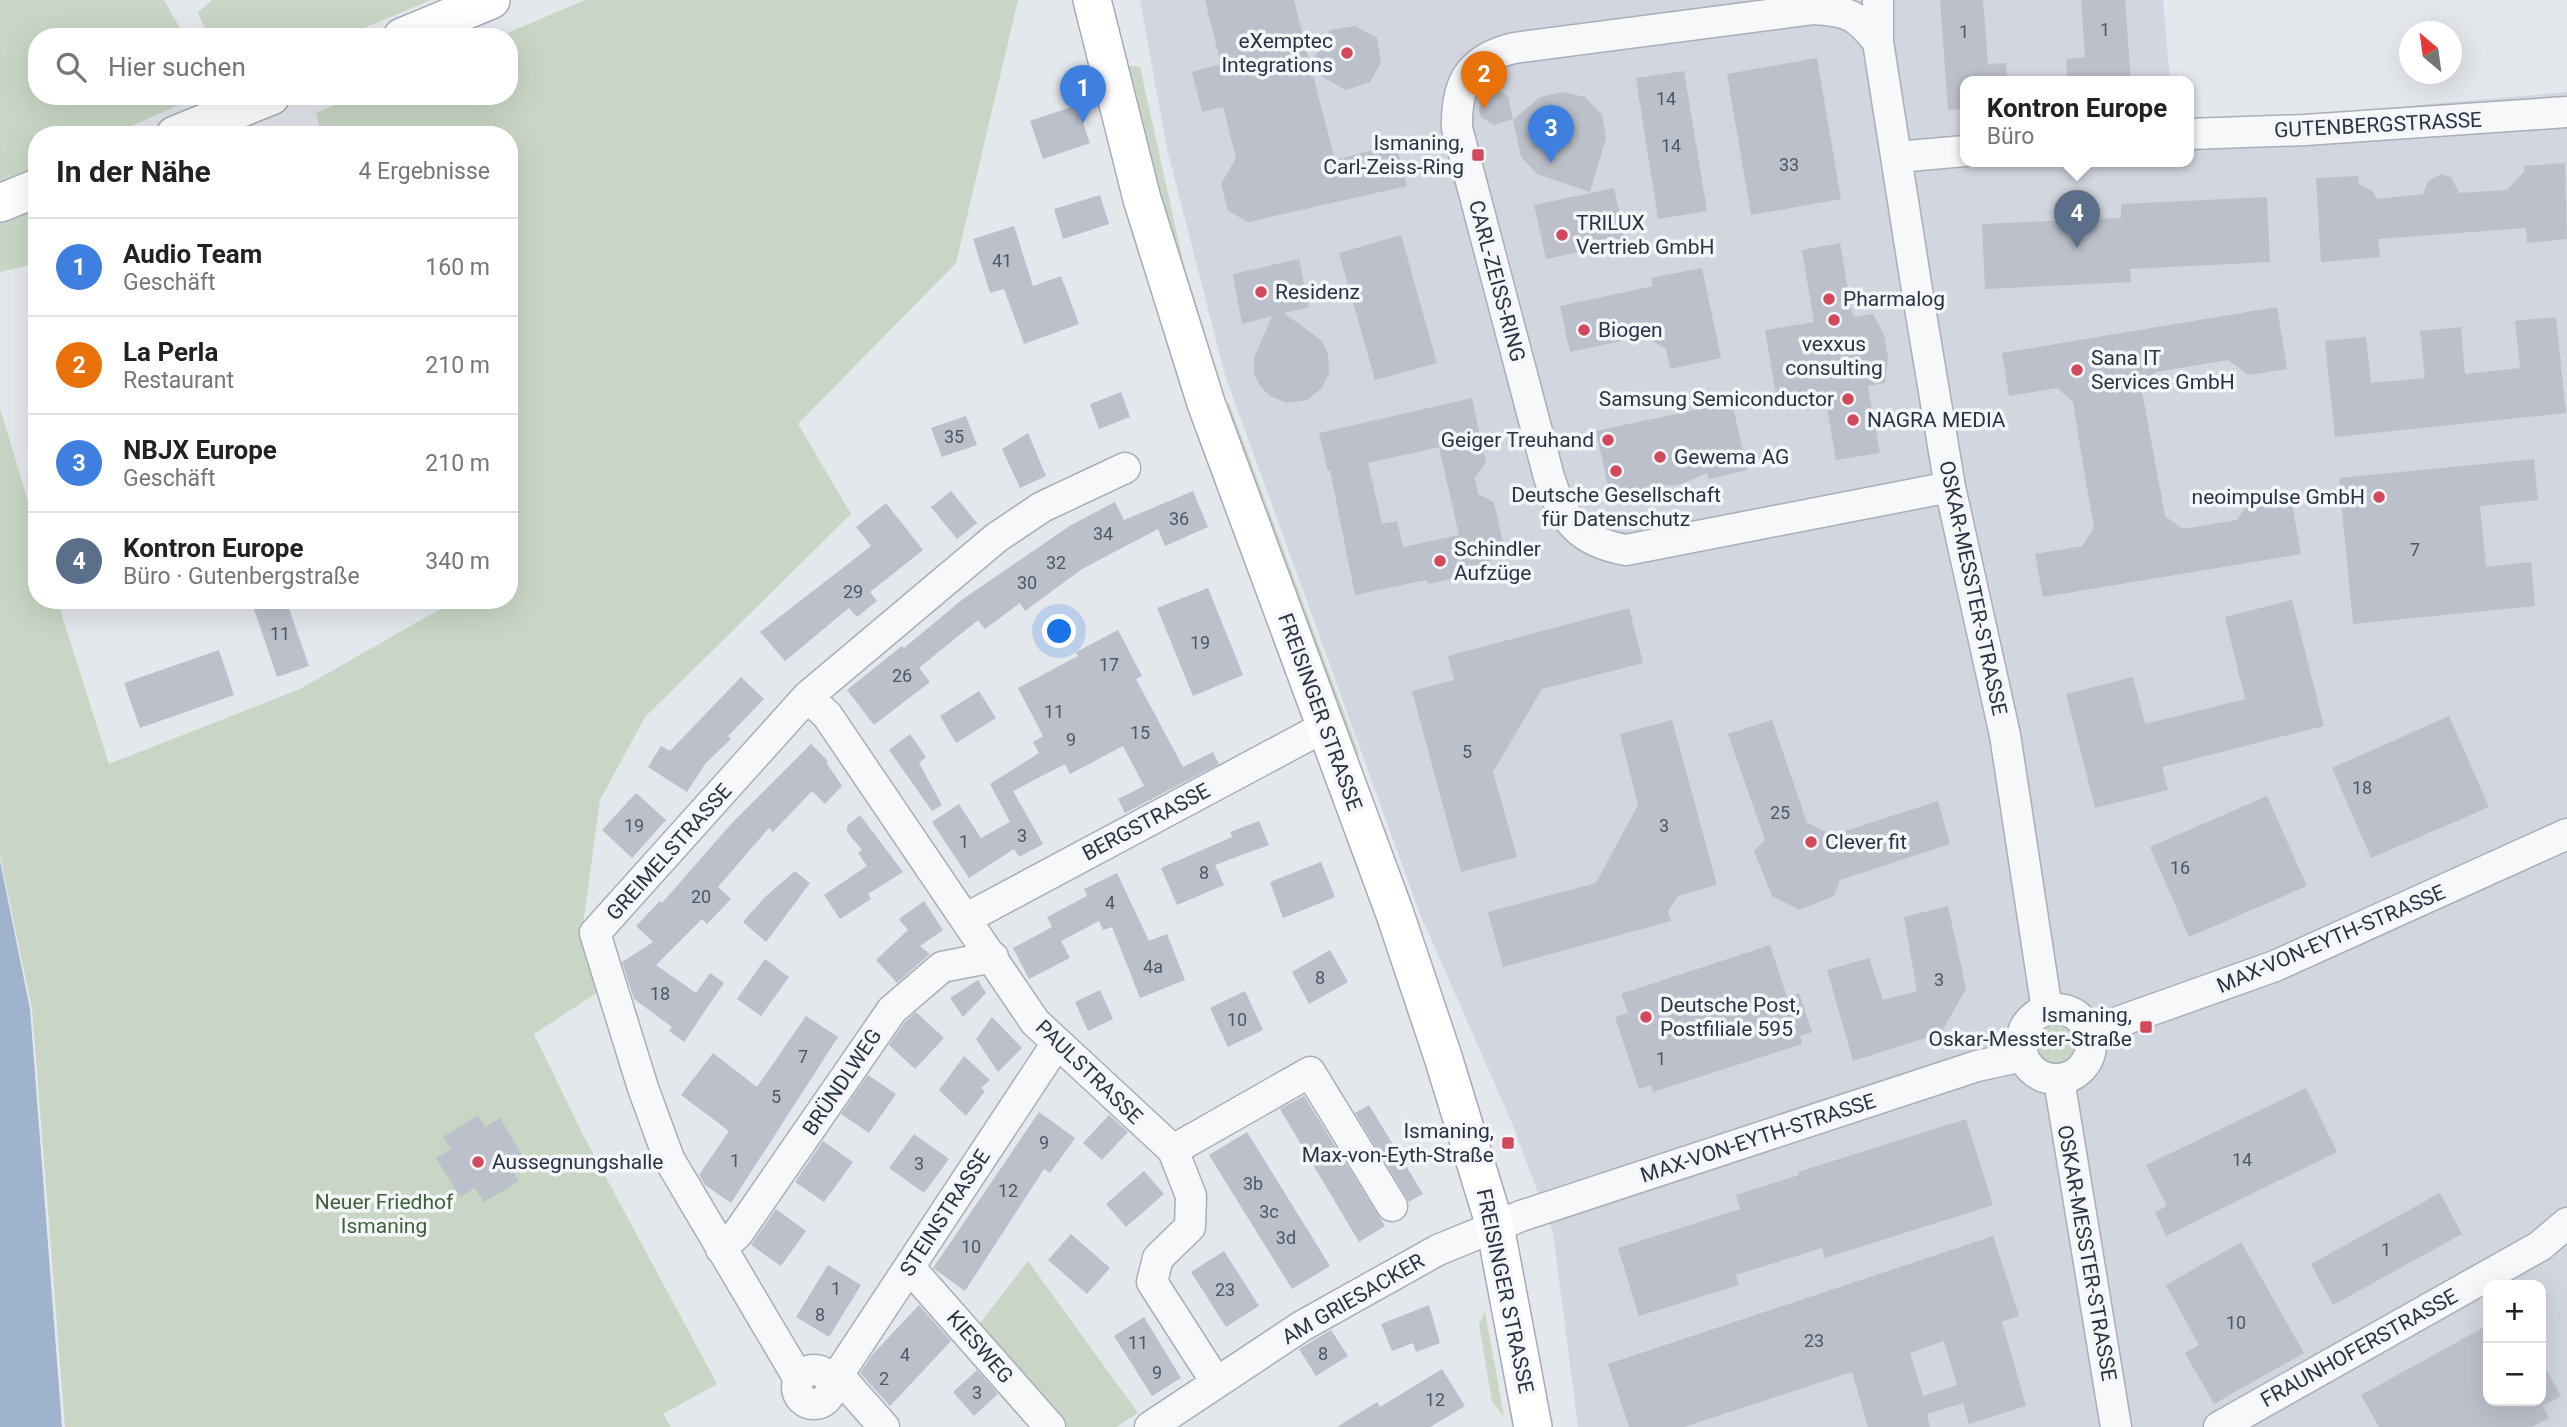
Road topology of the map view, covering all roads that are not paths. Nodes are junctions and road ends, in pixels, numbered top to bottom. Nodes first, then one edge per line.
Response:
1 (491, 0) edge
2 (1092, 0) edge
3 (1878, 0) edge
4 (424, 28) edge
5 (1878, 42) junction
6 (243, 108) edge
7 (2567, 112) edge
8 (198, 126) edge
9 (2194, 134) edge
10 (1960, 150) edge
11 (1897, 156) junction
12 (28, 192) edge
13 (0, 203) edge
14 (1125, 468) dead end
15 (1950, 487) junction
16 (807, 696) junction
17 (1326, 726) junction
18 (2567, 834) edge
19 (967, 918) junction
20 (993, 957) junction
21 (2047, 1010) junction
22 (2090, 1032) junction
23 (1056, 1043) junction
24 (2023, 1056) junction
25 (2059, 1080) junction
26 (1173, 1150) junction
27 (1392, 1206) dead end
28 (2567, 1223) edge
29 (1495, 1226) junction
30 (722, 1249) junction
31 (910, 1268) junction
32 (835, 1378) junction
33 (1216, 1382) junction
34 (804, 1404) edge
35 (884, 1427) edge
36 (1050, 1427) edge
37 (1150, 1427) edge
38 (1533, 1427) edge
39 (2116, 1427) edge
40 (2219, 1427) edge

1 - 4 main road
2 - 17 main road, FREISINGER STRASSE
3 - 5 street, OSKAR-MESSTER-STRASSE
5 - 11 street, OSKAR-MESSTER-STRASSE
5 - 15 street, CARL-ZEISS-RING
6 - 8 main road
7 - 9 street, GUTENBERGSTRASSE
10 - 11 street
11 - 15 street, OSKAR-MESSTER-STRASSE
12 - 13 main road
14 - 16 street, GREIMELSTRASSE
15 - 21 street, OSKAR-MESSTER-STRASSE
16 - 19 street, PAULSTRASSE
16 - 30 street, GREIMELSTRASSE
17 - 19 street, BERGSTRASSE
17 - 29 main road, FREISINGER STRASSE
18 - 22 street, MAX-VON-EYTH-STRASSE
19 - 20 street, PAULSTRASSE
20 - 23 street, PAULSTRASSE
20 - 30 street, BRÜNDLWEG
21 - 22 street
21 - 24 street
22 - 25 street
23 - 26 street, PAULSTRASSE
23 - 31 street, STEINSTRASSE
24 - 25 street
24 - 29 street, MAX-VON-EYTH-STRASSE
25 - 39 street, OSKAR-MESSTER-STRASSE
26 - 27 street
26 - 33 street
28 - 40 street, FRAUNHOFERSTRASSE
29 - 33 street, AM GRIESACKER
29 - 38 main road, FREISINGER STRASSE
30 - 34 street, GREIMELSTRASSE
31 - 32 street, STEINSTRASSE
31 - 36 street, KIESWEG
32 - 34 street, STEINSTRASSE
32 - 35 street
33 - 37 street, AM GRIESACKER

